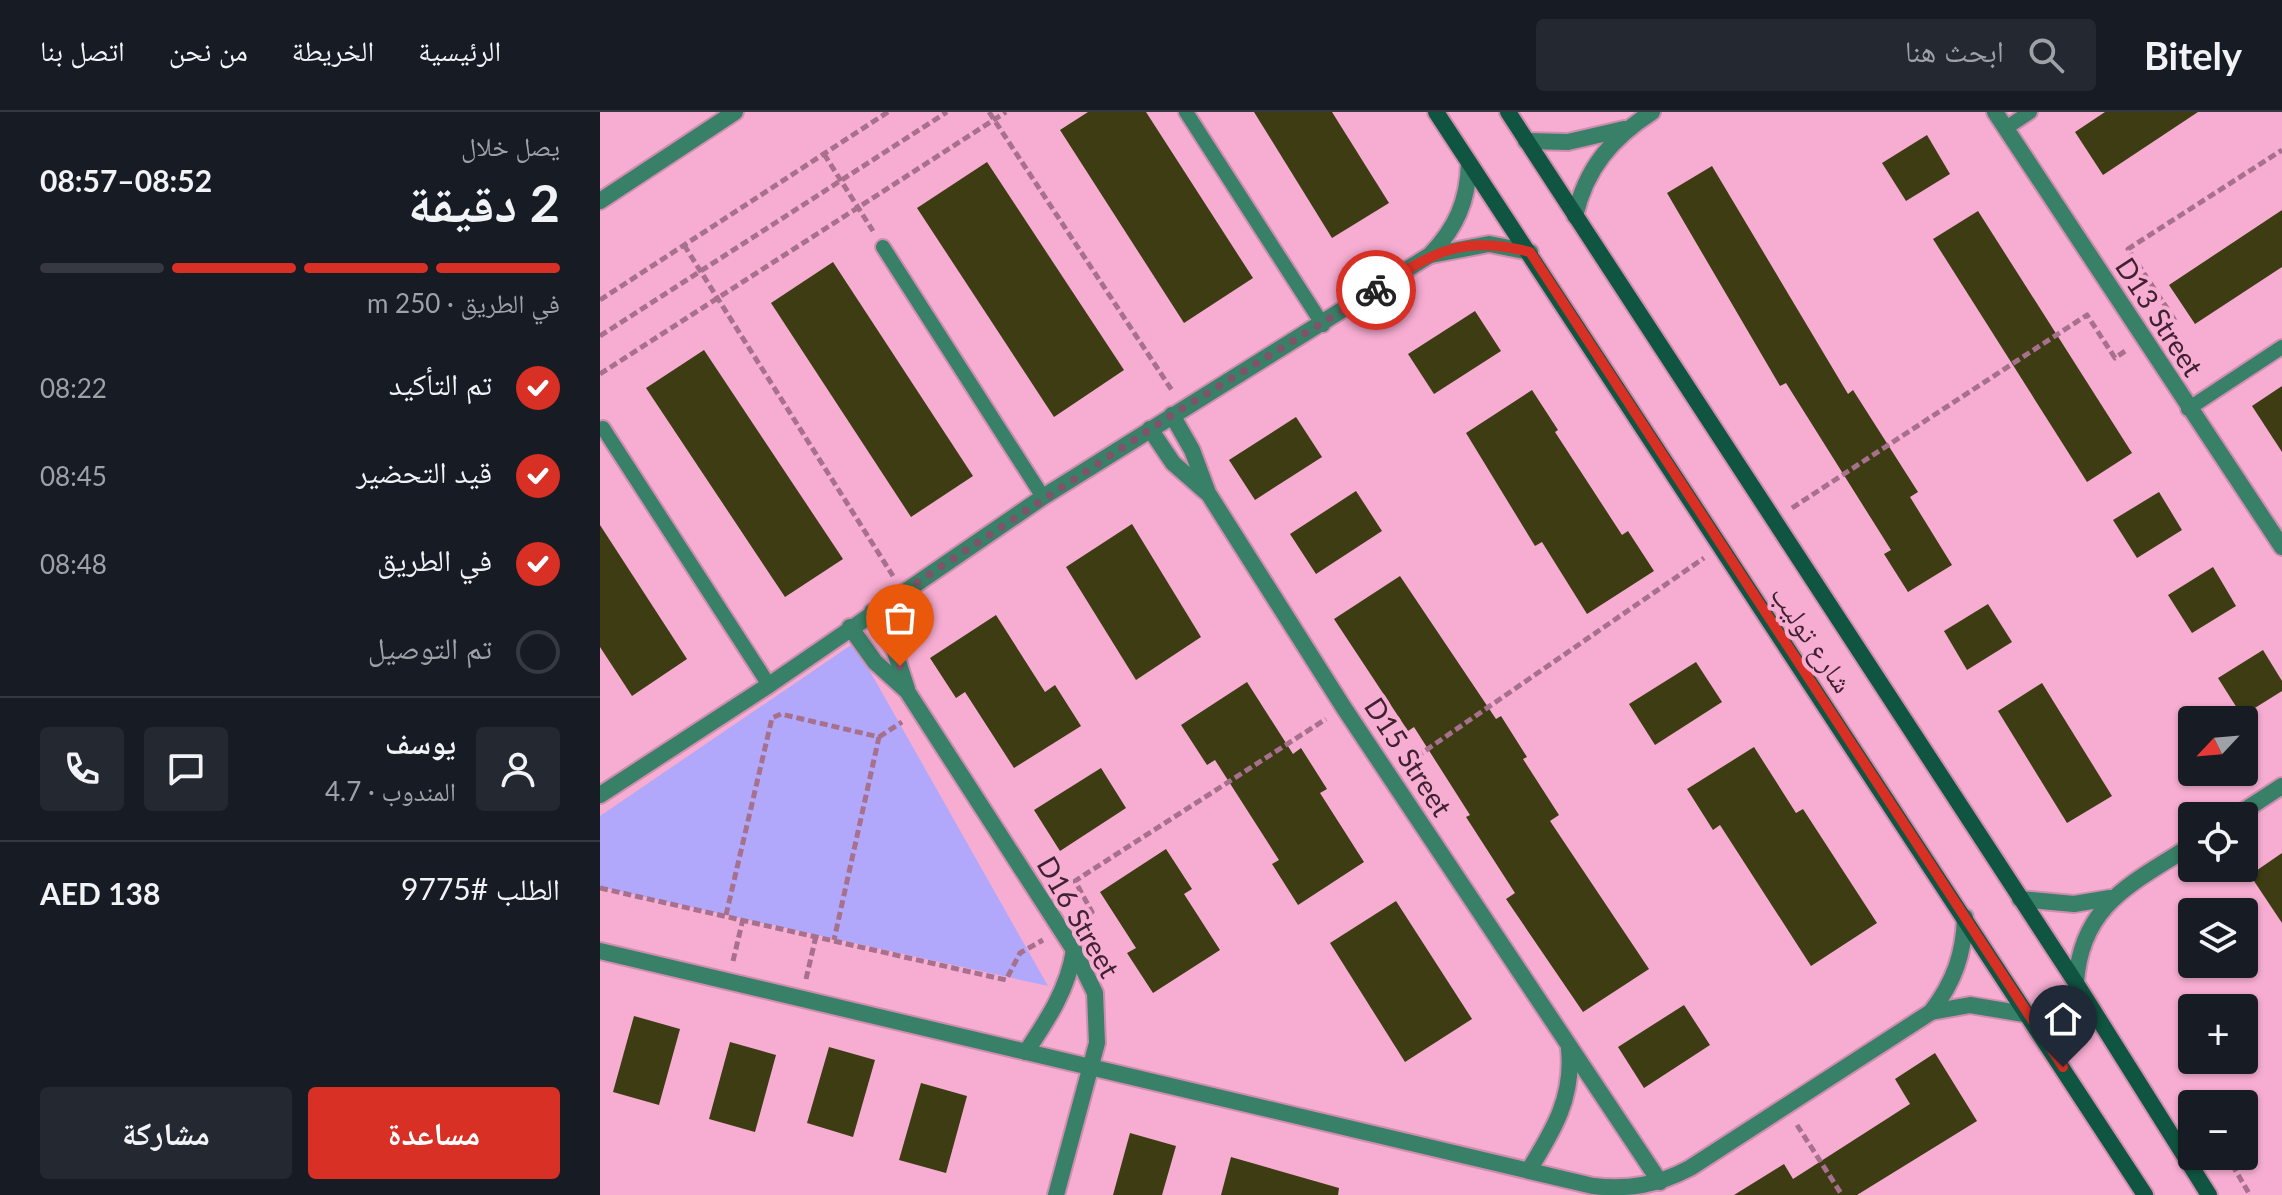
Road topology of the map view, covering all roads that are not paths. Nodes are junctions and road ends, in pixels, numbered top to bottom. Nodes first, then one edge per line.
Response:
1 (735, 112) edge
2 (1186, 112) edge
3 (1436, 112) edge
4 (1508, 112) edge
5 (1652, 112) edge
6 (1995, 112) edge
7 (2030, 112) edge
8 (1629, 127) junction
9 (2006, 128) junction
10 (1526, 141) junction
11 (1469, 163) junction
12 (600, 201) edge
13 (1575, 216) junction
14 (883, 247) road end
15 (1530, 252) junction
16 (1430, 255) junction
17 (1323, 325) junction
18 (2282, 347) edge
19 (2188, 409) junction
20 (1178, 412) junction
21 (603, 428) dead end
22 (1150, 429) junction
23 (1208, 493) junction
24 (1043, 497) junction
25 (2281, 543) edge
26 (872, 612) junction
27 (850, 627) junction
28 (769, 685) junction
29 (907, 691) junction
30 (2282, 786) edge
31 (600, 795) edge
32 (2257, 802) edge
33 (2178, 854) edge
34 (2110, 898) junction
35 (2020, 899) junction
36 (1965, 917) junction
37 (1074, 950) junction
38 (600, 951) edge
39 (2076, 983) junction
40 (1931, 1012) junction
41 (2030, 1015) junction
42 (1569, 1048) junction
43 (1026, 1052) junction
44 (1091, 1067) junction
45 (1529, 1170) junction
46 (1660, 1182) junction
47 (1056, 1195) edge
48 (2145, 1195) edge
49 (2209, 1195) edge

1 - 12 street
2 - 17 lane
3 - 11 street, شارع توليب
4 - 10 street, شارع توليب
5 - 8 street
6 - 9 street, D13 Street
7 - 9 lane
8 - 10 street
8 - 13 street
9 - 19 street, D13 Street
10 - 13 street, شارع توليب
11 - 15 street, شارع توليب
11 - 16 street
13 - 35 street, شارع توليب
14 - 24 lane
15 - 16 street
15 - 36 street, شارع توليب
16 - 17 street
17 - 20 street
18 - 19 lane
19 - 25 street, D13 Street
20 - 22 street
20 - 23 street, D15 Street
21 - 28 lane
22 - 23 street, D15 Street
22 - 24 street
23 - 42 street, D15 Street
24 - 26 street
26 - 27 street
26 - 29 street, D16 Street
27 - 28 street
27 - 29 street, D16 Street
28 - 31 street
29 - 37 street, D16 Street
30 - 32 street
33 - 34 street
34 - 35 street
34 - 39 street
35 - 39 street, شارع توليب
36 - 40 street
36 - 41 street, شارع توليب
37 - 43 street
37 - 44 street, D16 Street
38 - 43 street
39 - 49 street, شارع توليب
40 - 41 street
40 - 46 street
41 - 48 street, شارع توليب
42 - 45 street
42 - 46 street, D15 Street
43 - 44 street
44 - 45 street
44 - 47 street, D16 Street
45 - 46 street

